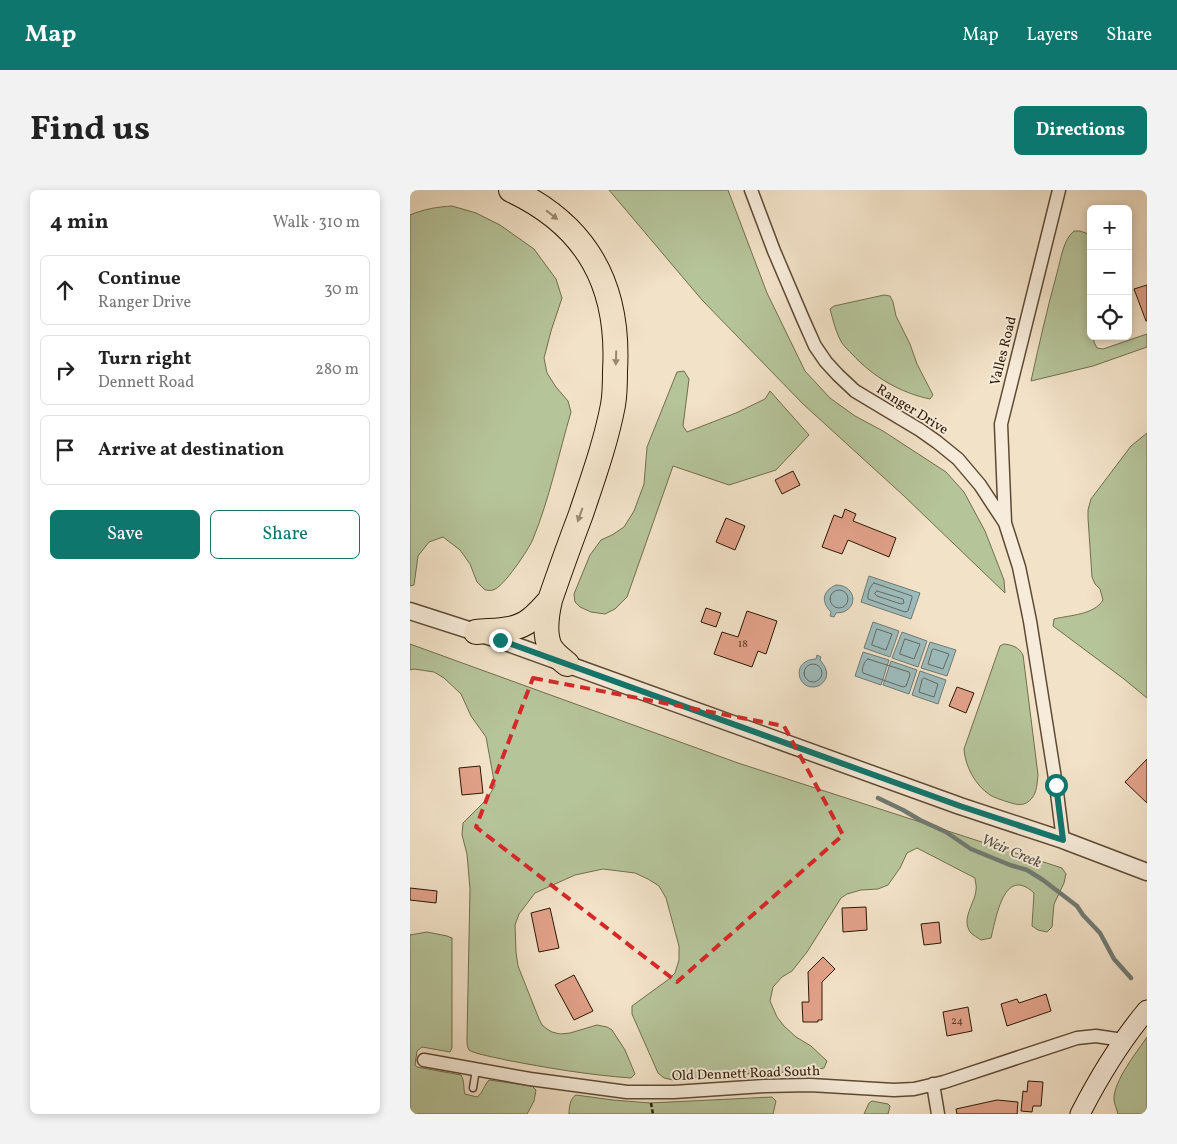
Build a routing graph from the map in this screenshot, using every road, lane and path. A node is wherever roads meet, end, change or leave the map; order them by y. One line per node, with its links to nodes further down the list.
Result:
1 (511, 190): 5 (highway, one-way to 5)
2 (751, 190): 4 (street, Ranger Drive)
3 (1059, 190): 4 (street, Valles Road)
4 (1005, 523): 9 (street, Ranger Drive)
5 (550, 600): 7 (highway); 8 (highway)
6 (410, 611): 7 (street)
7 (476, 632): 8 (street)
8 (567, 664): 9 (street)
9 (1063, 840): 10 (street)
10 (1147, 872)
11 (1147, 1010): 12 (main road)
12 (1123, 1040): 15 (street, Old Dennett Road South); 18 (main road)
13 (424, 1060): 14 (street, Old Dennett Road South)
14 (476, 1069): 15 (street, Old Dennett Road South); 16 (lane)
15 (933, 1084): 17 (street)
16 (473, 1088)
17 (938, 1114)
18 (1080, 1114)

